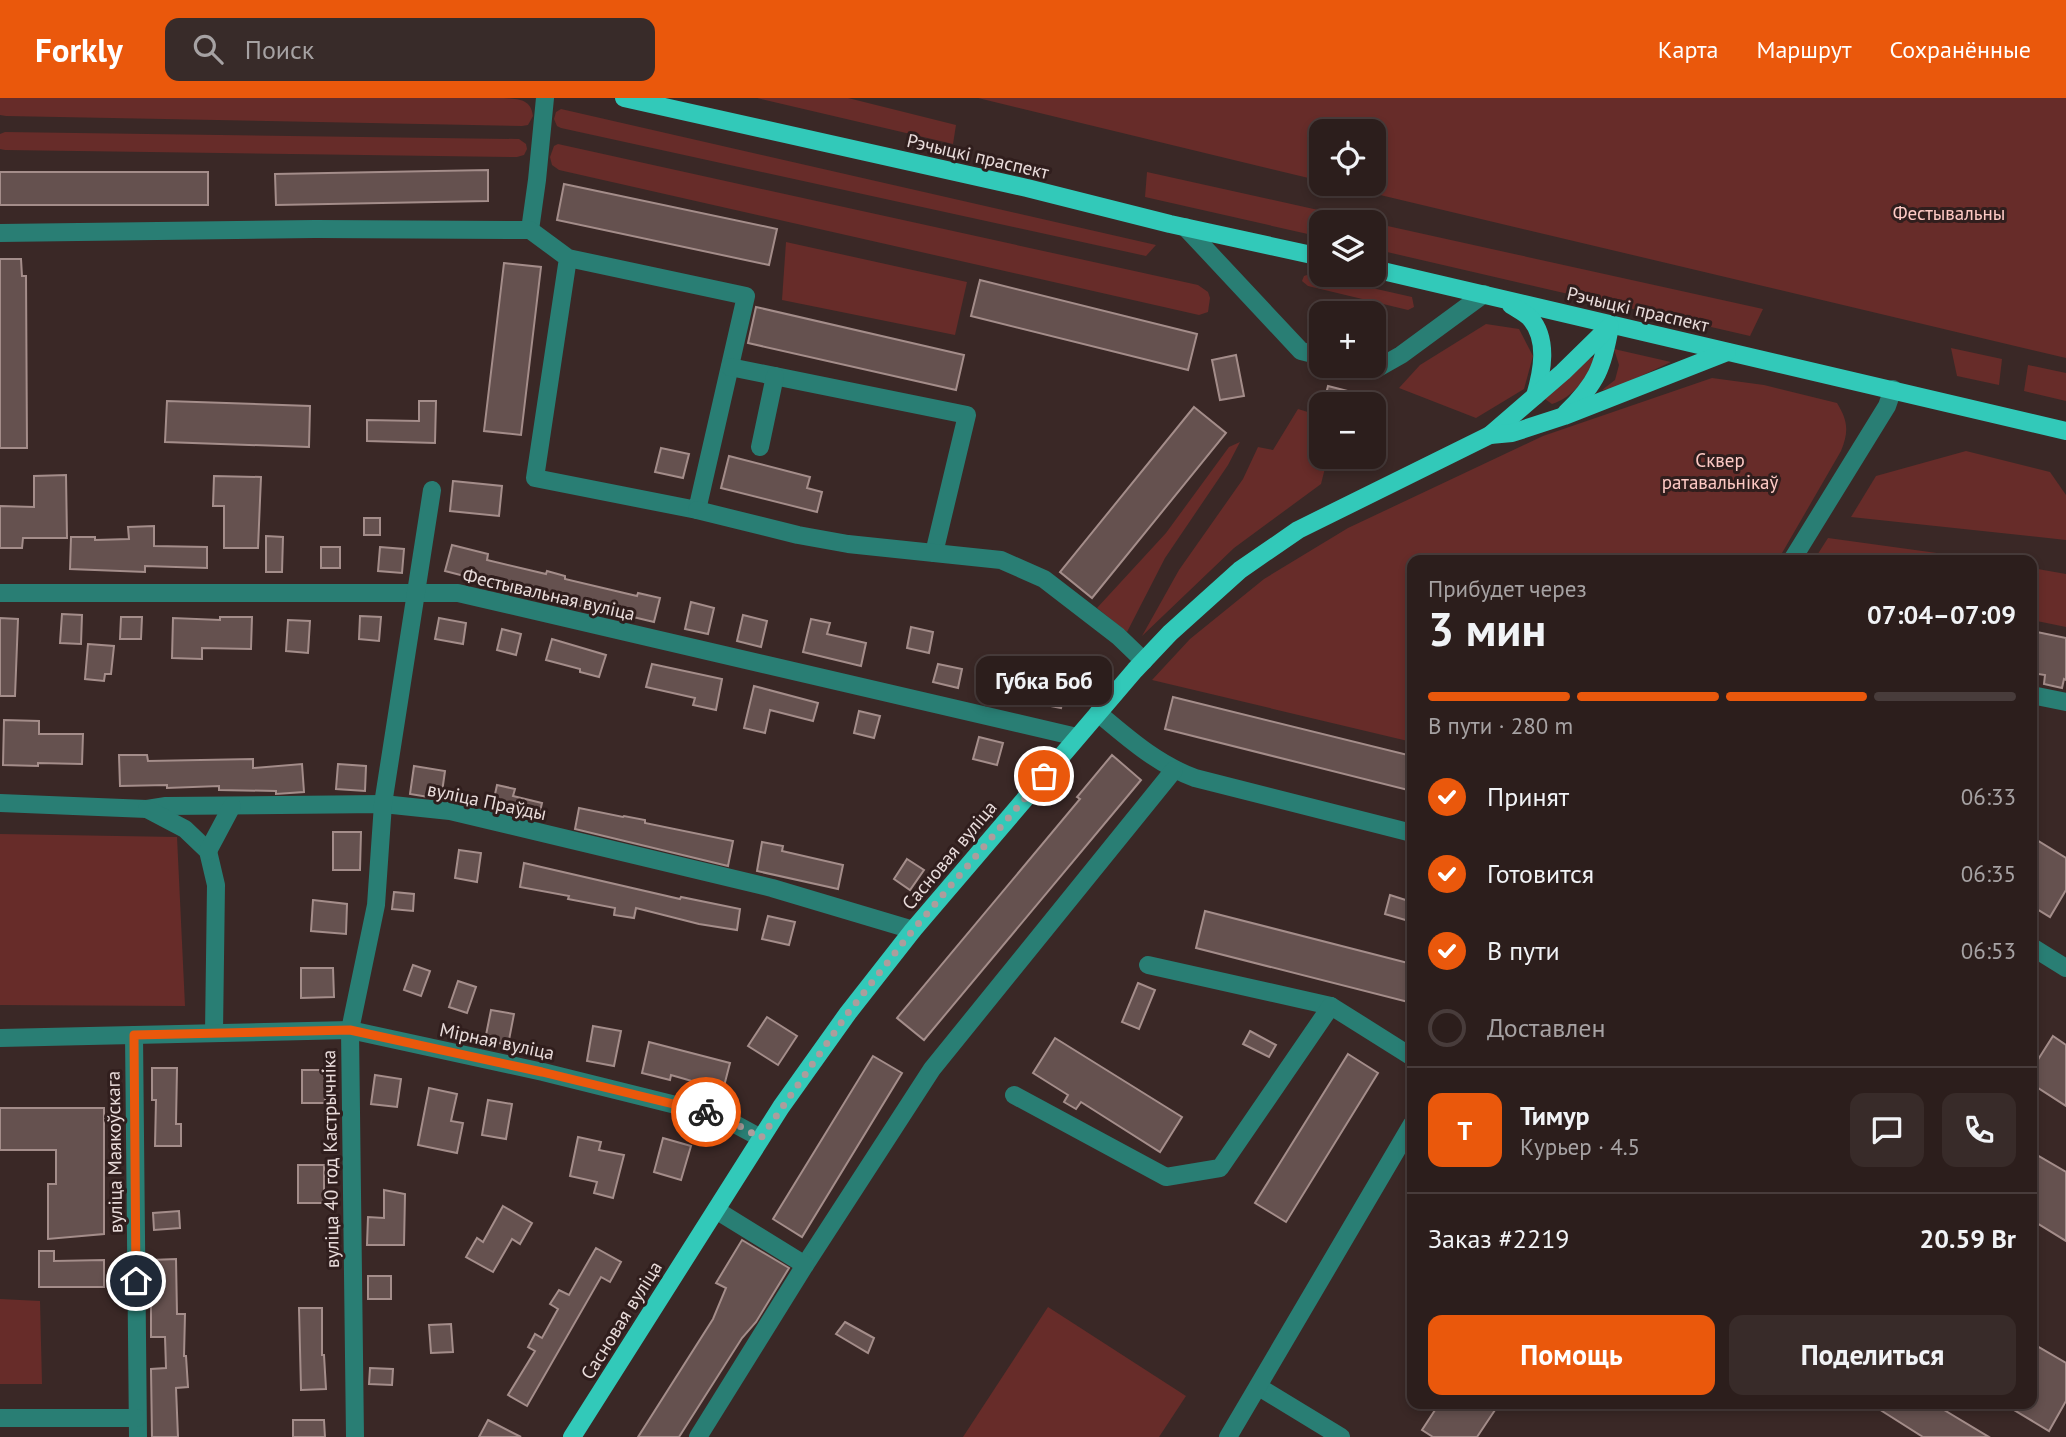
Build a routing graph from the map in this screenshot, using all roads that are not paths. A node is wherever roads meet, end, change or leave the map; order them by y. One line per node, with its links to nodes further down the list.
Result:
1 (545, 98): 4 (street)
2 (624, 98): 3 (main road, Рэчыцкі праспект)
3 (1185, 227): 6 (main road, Рэчыцкі праспект); 12 (street)
4 (530, 230): 5 (street); 7 (street)
5 (0, 233)
6 (1309, 254)
7 (568, 258): 14 (street); 23 (street)
8 (1386, 272): 9 (main road, Рэчыцкі праспект)
9 (1492, 296): 10 (main road, Рэчыцкі праспект); 13 (street); 17 (main road)
10 (1610, 326): 11 (main road, Рэчыцкі праспект); 17 (main road, Сасновая вуліца); 18 (main road)
11 (1727, 352): 16 (main road, Рэчыцкі праспект); 18 (main road, Сасновая вуліца)
12 (1309, 353)
13 (1386, 363)
14 (730, 367): 15 (street); 23 (street)
15 (775, 376): 21 (street); 24 (street)
16 (1893, 389): 19 (main road, Рэчыцкі праспект); 25 (street)
17 (1535, 396): 20 (main road, Сасновая вуліца)
18 (1564, 416): 20 (main road, Сасновая вуліца)
19 (2066, 431)
20 (1490, 435): 28 (main road, Сасновая вуліца)
21 (760, 447)
22 (432, 489): 26 (street, вуліца 40 год Кастрычніка)
23 (697, 510): 24 (street)
24 (934, 553): 28 (street)
25 (1796, 555)
26 (416, 592): 27 (street, Фестывальная вуліца); 32 (street, Фестывальная вуліца); 35 (street, вуліца 40 год Кастрычніка)
27 (0, 593)
28 (1144, 661): 31 (main road, Сасновая вуліца)
29 (2037, 696): 30 (street)
30 (2066, 702)
31 (1098, 713): 32 (main road, Сасновая вуліца); 33 (street)
32 (1077, 737): 40 (main road, Сасновая вуліца)
33 (1174, 770): 38 (street); 54 (street)
34 (0, 803): 37 (street, вуліца Праўды)
35 (383, 804): 36 (street, вуліца Праўды); 40 (street, вуліца Праўды); 45 (street, вуліца 40 год Кастрычніка)
36 (232, 806): 37 (street, вуліца Праўды); 39 (street)
37 (147, 809): 39 (street)
38 (1407, 832)
39 (208, 851): 46 (street)
40 (913, 930): 52 (main road, Сасновая вуліца)
41 (2037, 950): 43 (street)
42 (1148, 965): 44 (street)
43 (2066, 968)
44 (1331, 1006): 49 (street); 50 (street)
45 (350, 1030): 46 (street, Мірная вуліца); 52 (street, Мірная вуліца); 59 (street, вуліца 40 год Кастрычніка)
46 (214, 1032): 47 (street, Мірная вуліца)
47 (134, 1035): 48 (street, Мірная вуліца); 57 (street, вуліца Маякоўскага)
48 (0, 1038)
49 (1407, 1055)
50 (1014, 1095)
51 (1407, 1133): 55 (street)
52 (761, 1138): 53 (main road, Сасновая вуліца)
53 (716, 1210): 54 (street); 60 (main road, Сасновая вуліца)
54 (806, 1265): 61 (street)
55 (1259, 1387): 62 (street); 63 (street)
56 (0, 1418): 57 (street)
57 (138, 1418): 58 (street, вуліца Маякоўскага)
58 (138, 1437)
59 (355, 1437)
60 (572, 1437)
61 (698, 1437)
62 (1228, 1437)
63 (1341, 1437)

